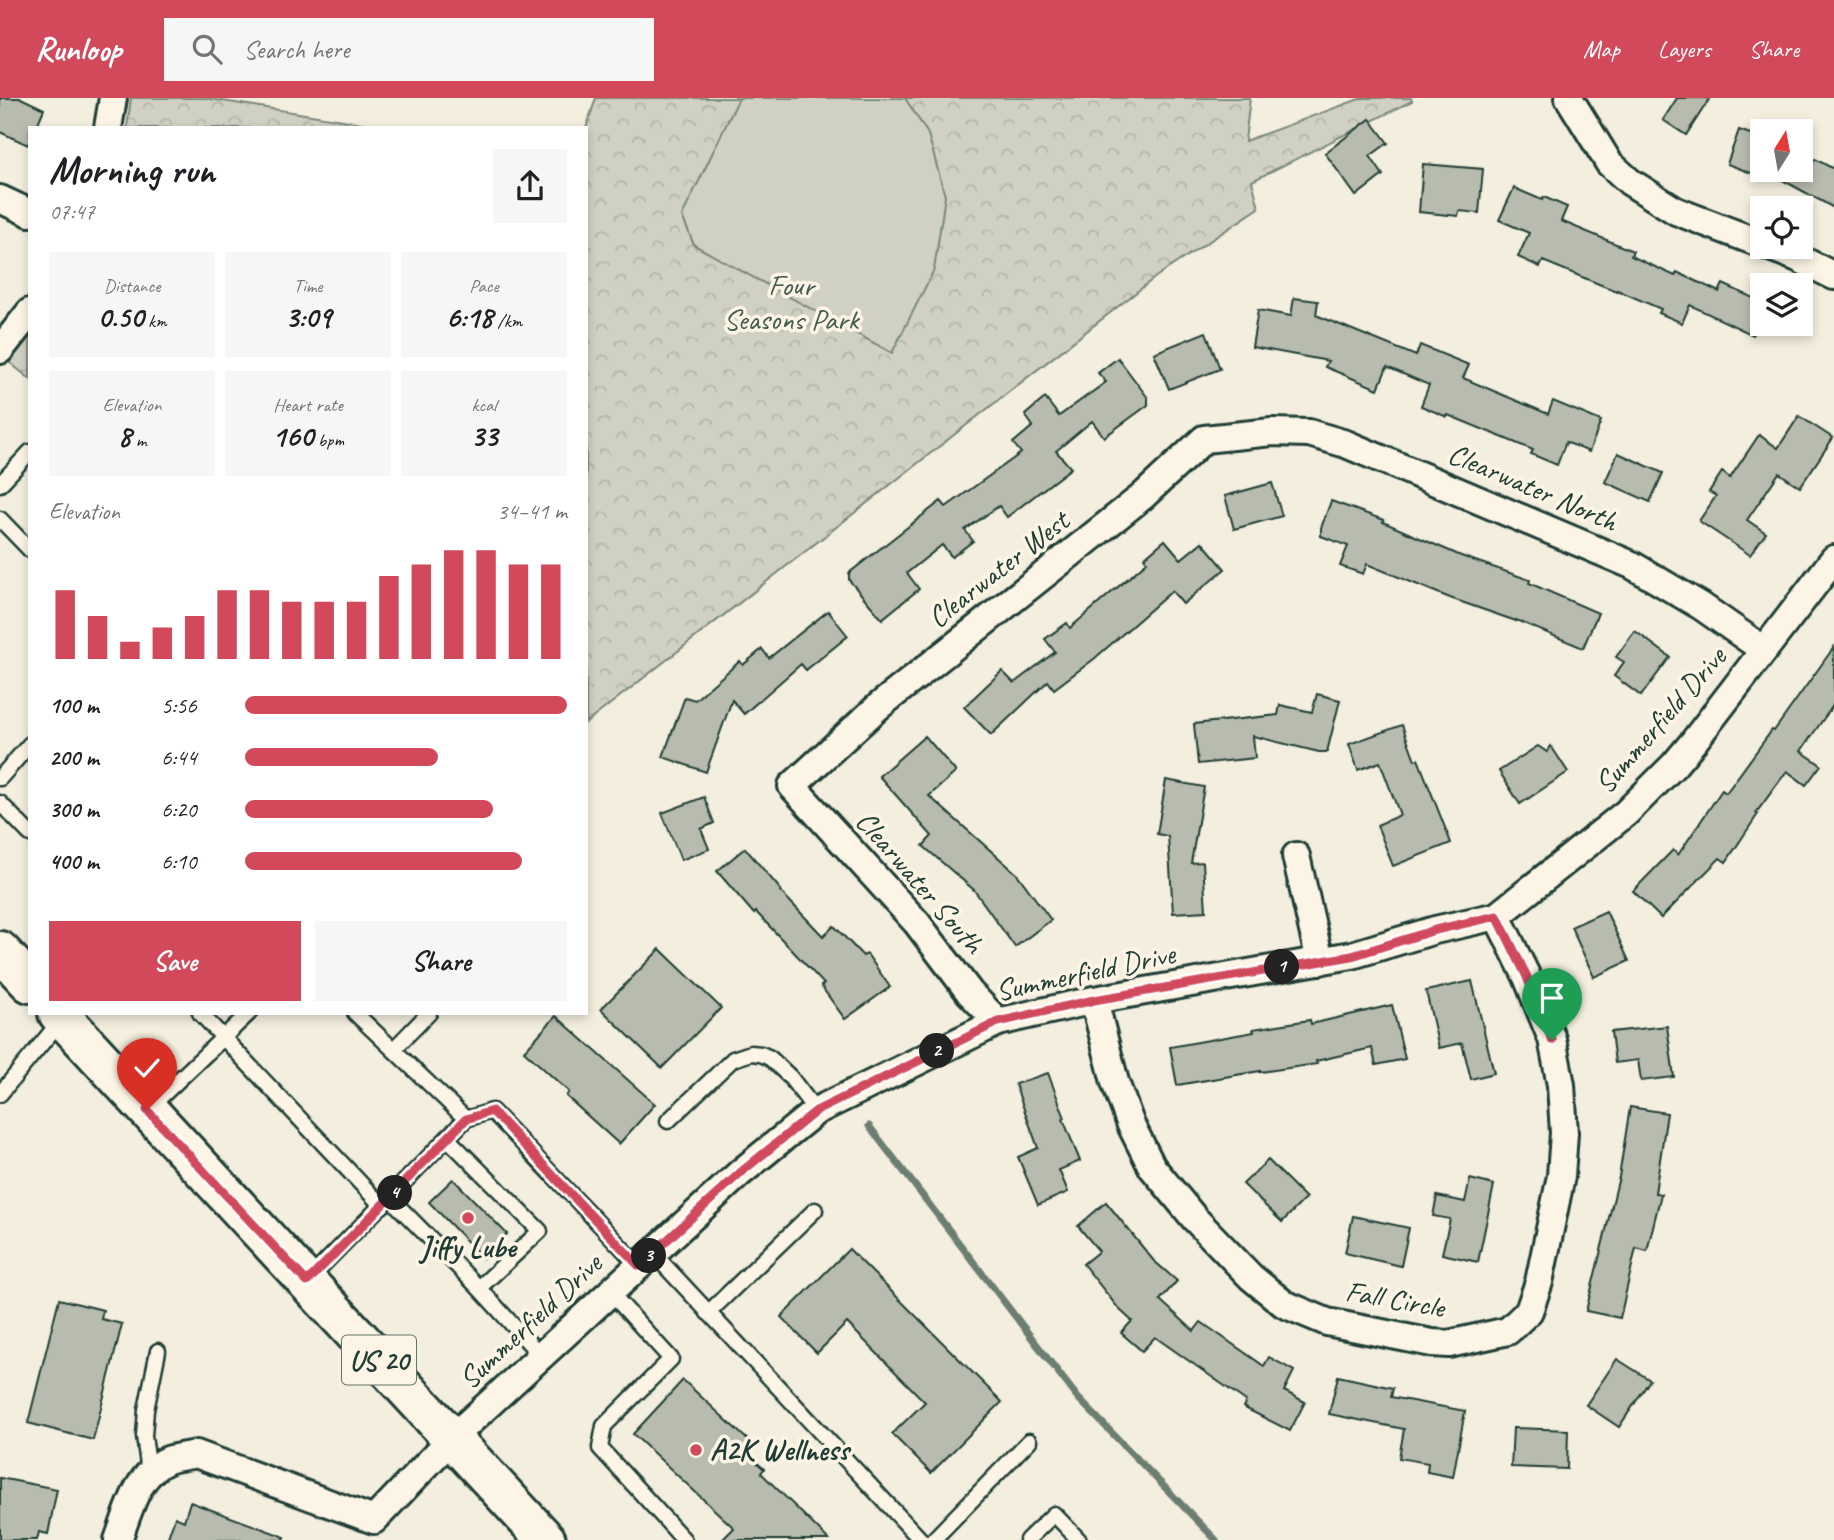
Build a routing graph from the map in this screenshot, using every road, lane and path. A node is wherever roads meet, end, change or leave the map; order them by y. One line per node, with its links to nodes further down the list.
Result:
1 (113, 98): 3 (street)
2 (1569, 98): 6 (street)
3 (108, 126)
4 (0, 199): 5 (street)
5 (28, 212)
6 (1750, 239)
7 (1800, 259): 8 (street)
8 (1834, 276)
9 (27, 319): 10 (street)
10 (0, 350)
11 (1258, 433): 17 (street, Clearwater North); 20 (street, Clearwater West)
12 (28, 454): 13 (lane)
13 (0, 484)
14 (0, 519): 15 (lane)
15 (28, 548)
16 (1834, 559): 17 (street, Summerfield Drive)
17 (1764, 650): 24 (street, Summerfield Drive)
18 (28, 746): 19 (lane)
19 (0, 778)
20 (792, 786): 34 (street, Clearwater South)
21 (0, 803): 22 (lane)
22 (28, 832)
23 (1296, 856): 26 (street)
24 (1497, 916): 26 (street, Summerfield Drive); 28 (street, Fall Circle)
25 (0, 951): 27 (main road)
26 (1320, 961): 28 (street, Summerfield Drive)
27 (28, 981)
28 (1094, 1000): 34 (street, Summerfield Drive)
29 (202, 1015): 35 (lane)
30 (247, 1015): 35 (lane)
31 (357, 1015): 36 (lane)
32 (427, 1015): 36 (lane)
33 (60, 1016): 37 (lane); 38 (main road, US 20)
34 (998, 1022): 39 (street, Summerfield Drive)
35 (223, 1038): 38 (lane); 43 (lane)
36 (394, 1049): 40 (lane)
37 (0, 1094)
38 (147, 1110): 46 (main road, US 20)
39 (816, 1111): 41 (lane); 45 (street, Summerfield Drive)
40 (466, 1119): 42 (lane); 45 (lane)
41 (668, 1121)
42 (447, 1139): 43 (lane); 47 (lane)
43 (386, 1202): 46 (lane); 47 (lane)
44 (815, 1210): 49 (lane)
45 (646, 1259): 48 (street, Summerfield Drive); 49 (lane)
46 (307, 1282): 52 (main road, US 20)
47 (479, 1288): 51 (lane)
48 (610, 1292): 51 (street, Summerfield Drive); 58 (lane)
49 (708, 1313): 59 (lane)
50 (158, 1351): 54 (lane)
51 (541, 1356): 52 (street, Summerfield Drive)
52 (452, 1438): 55 (street, Summerfield Drive); 57 (main road, US 20)
53 (1029, 1441): 60 (lane)
54 (159, 1466): 55 (street, Summerfield Drive); 56 (street)
55 (367, 1530)
56 (118, 1540)
57 (546, 1540)
58 (684, 1540)
59 (921, 1540)
60 (933, 1540)
61 (1027, 1540): 62 (lane)
62 (1079, 1540)

